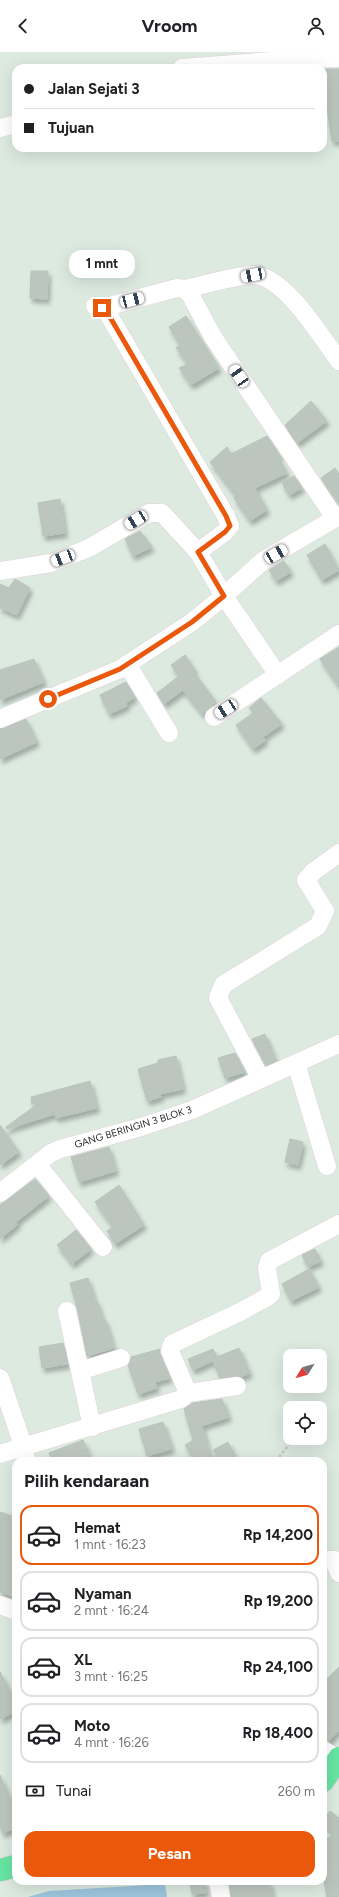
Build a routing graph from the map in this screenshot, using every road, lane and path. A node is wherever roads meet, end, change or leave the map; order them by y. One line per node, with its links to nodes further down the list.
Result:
1 (339, 58): 4 (street)
2 (187, 62): 3 (street)
3 (222, 64)
4 (254, 64)
5 (12, 125): 6 (street)
6 (0, 128)
7 (185, 289): 8 (street); 9 (street); 10 (street)
8 (339, 361)
9 (337, 517): 12 (street)
10 (198, 552): 11 (street); 12 (street)
11 (0, 572)
12 (224, 596): 14 (street); 15 (street)
13 (339, 634): 15 (street)
14 (127, 664): 17 (street); 18 (street)
15 (278, 675): 16 (street)
16 (214, 717)
17 (0, 719)
18 (169, 733)
19 (339, 853): 22 (street)
20 (339, 1044): 21 (street, GANG BERINGIN 3 BLOK 3)
21 (296, 1063): 22 (street, GANG BERINGIN 3 BLOK 3); 24 (street)
22 (261, 1079): 23 (street, GANG BERINGIN 3 BLOK 3)
23 (37, 1164): 25 (street, GANG BERINGIN 3 BLOK 3); 27 (street)
24 (327, 1166)
25 (0, 1193)
26 (339, 1224): 33 (street)
27 (103, 1247)
28 (67, 1310): 30 (street)
29 (121, 1358): 30 (street)
30 (80, 1371): 34 (street)
31 (0, 1378): 37 (street)
32 (237, 1386): 33 (street)
33 (188, 1393): 34 (street)
34 (92, 1427): 37 (street)
35 (289, 1445): 38 (path)
36 (0, 1454): 37 (street)
37 (25, 1454)
38 (279, 1457)
39 (327, 1560): 40 (street)
40 (339, 1573)
41 (333, 1756): 42 (main road)
42 (327, 1770)
43 (12, 1867): 44 (main road)
44 (0, 1870)
45 (219, 1885): 46 (street)
46 (221, 1897)

